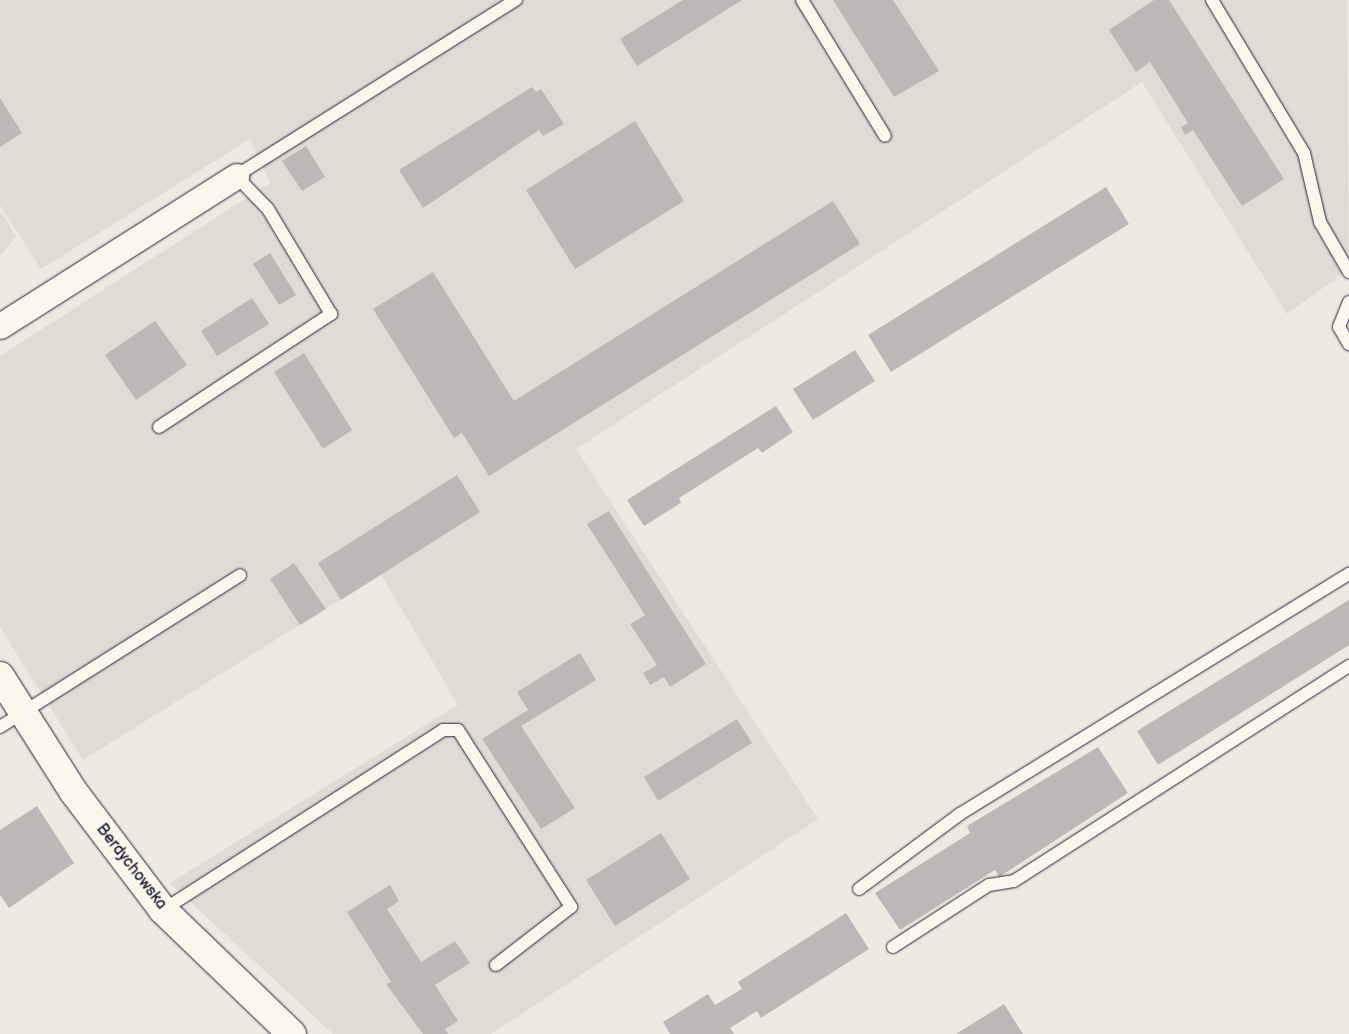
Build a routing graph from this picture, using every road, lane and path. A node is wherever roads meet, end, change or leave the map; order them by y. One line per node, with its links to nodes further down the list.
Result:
1 (516, 0): 5 (lane)
2 (802, 0): 4 (lane)
3 (1212, 0): 6 (lane)
4 (886, 136)
5 (236, 176): 8 (street); 10 (lane)
6 (1349, 272)
7 (1349, 302): 9 (lane)
8 (0, 326)
9 (1349, 344)
10 (159, 427)
11 (1349, 574): 17 (lane)
12 (240, 575): 15 (lane)
13 (1349, 666): 19 (lane)
14 (0, 676): 15 (street, Berdychowska)
15 (23, 712): 16 (lane); 18 (street, Berdychowska)
16 (0, 727)
17 (859, 889)
18 (164, 910): 20 (lane); 21 (street, Berdychowska)
19 (892, 947)
20 (496, 965)
21 (292, 1034)

